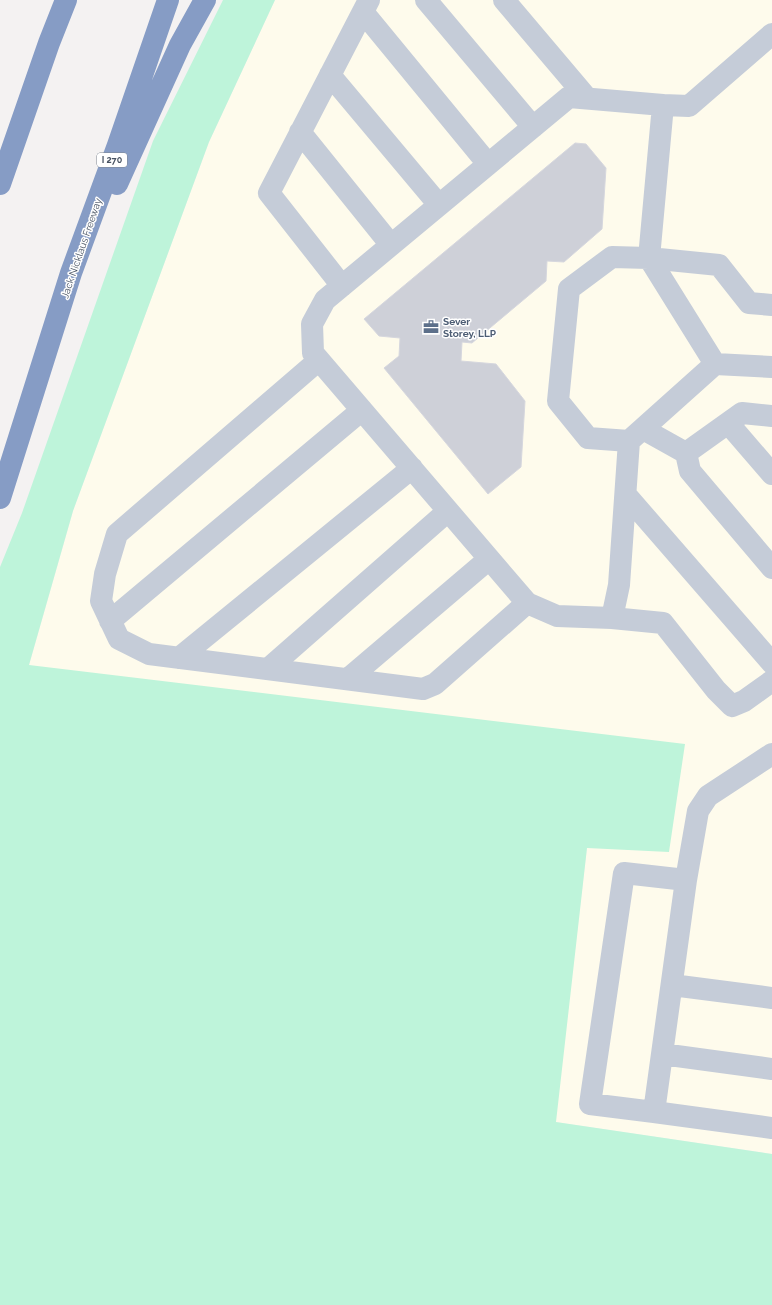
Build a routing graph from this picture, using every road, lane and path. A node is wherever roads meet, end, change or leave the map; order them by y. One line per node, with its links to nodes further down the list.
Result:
1 (66, 0): 14 (highway)
2 (168, 0): 20 (highway, Jack Nicklaus Freeway / I 270)
3 (205, 0): 20 (highway)
4 (426, 0): 11 (lane)
5 (504, 0): 9 (lane)
6 (366, 6): 8 (lane); 13 (lane)
7 (772, 34): 10 (lane)
8 (330, 75): 12 (lane); 15 (lane)
9 (587, 98): 10 (lane); 11 (lane)
10 (663, 105): 17 (lane)
11 (533, 127): 13 (lane)
12 (300, 132): 16 (lane); 18 (lane)
13 (488, 164): 15 (lane)
14 (0, 184)
15 (439, 205): 16 (lane)
16 (391, 245): 18 (lane)
17 (649, 258): 19 (lane); 22 (lane); 27 (lane)
18 (342, 286): 21 (lane)
19 (772, 305)
20 (56, 320): 32 (highway, Jack Nicklaus Freeway / I 270)
21 (319, 360): 24 (lane); 38 (lane)
22 (715, 364): 23 (lane); 27 (lane)
23 (772, 367)
24 (362, 410): 29 (lane); 38 (lane)
25 (772, 416): 26 (lane)
26 (728, 423): 28 (lane); 30 (lane)
27 (636, 435): 28 (lane); 31 (lane)
28 (686, 453): 35 (lane)
29 (412, 468): 33 (lane); 39 (lane)
30 (772, 474)
31 (626, 495): 37 (lane); 40 (lane)
32 (0, 498)
33 (448, 511): 34 (lane); 41 (lane)
34 (489, 559): 36 (lane); 42 (lane)
35 (772, 568)
36 (527, 603): 37 (lane); 42 (lane)
37 (612, 618): 43 (lane)
38 (110, 621): 39 (lane)
39 (179, 658): 41 (lane)
40 (772, 663)
41 (268, 669): 42 (lane)
42 (348, 679)
43 (772, 681)
44 (771, 758): 45 (lane)
45 (686, 880): 46 (lane); 50 (lane)
46 (672, 985): 47 (lane); 48 (lane)
47 (772, 998)
48 (662, 1054): 49 (lane); 50 (lane)
49 (772, 1069)
50 (654, 1112): 51 (lane)
51 (772, 1128)

